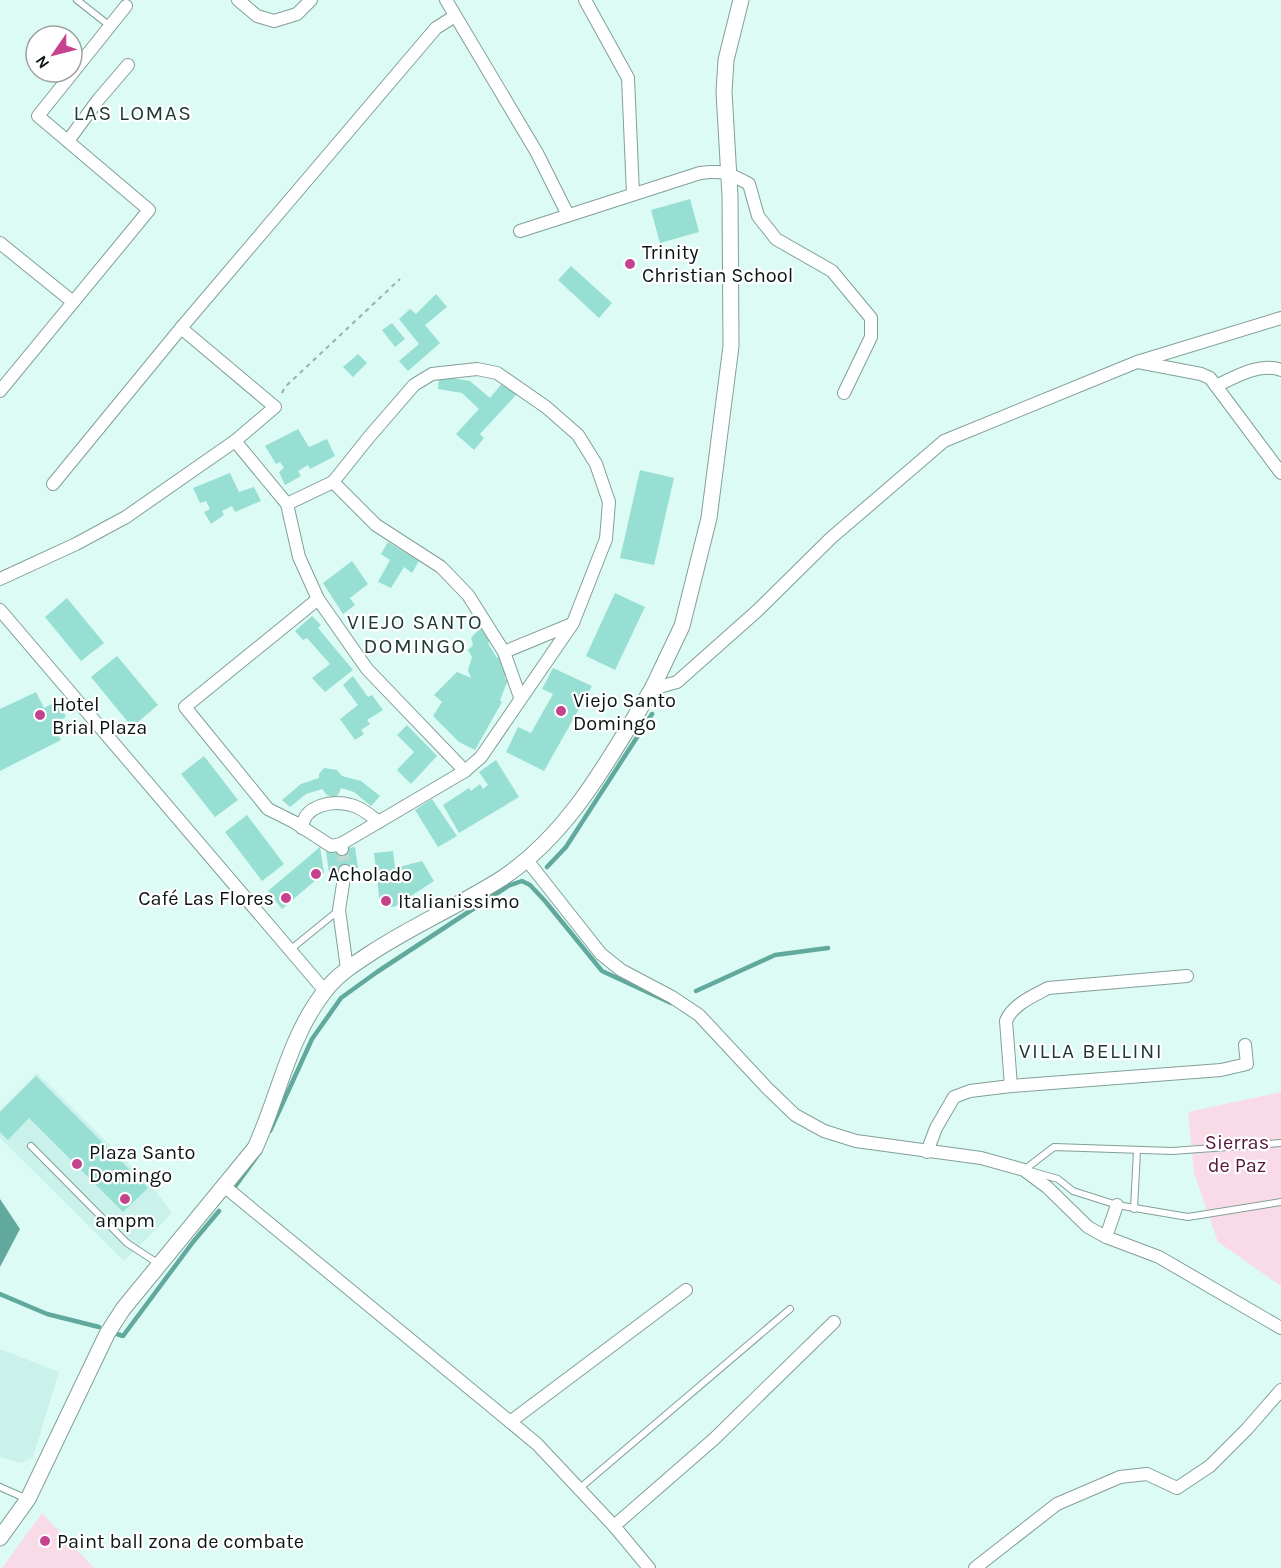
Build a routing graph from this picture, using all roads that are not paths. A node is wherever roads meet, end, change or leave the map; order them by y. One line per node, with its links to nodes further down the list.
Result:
1 (77, 0): 9 (lane)
2 (238, 0): 3 (street)
3 (311, 0)
4 (446, 0): 8 (street)
5 (585, 0): 13 (street)
6 (741, 0): 12 (street)
7 (126, 6): 9 (street)
8 (455, 16): 14 (street); 19 (street)
9 (110, 26): 11 (street)
10 (128, 65): 11 (street)
11 (68, 141): 17 (street)
12 (728, 172): 13 (street); 24 (street); 35 (street)
13 (633, 194): 14 (street)
14 (568, 215): 15 (street)
15 (520, 231)
16 (0, 243): 17 (street)
17 (73, 302): 23 (street)
18 (1281, 318): 20 (street)
19 (181, 328): 25 (street); 28 (street)
20 (1137, 362): 22 (street); 35 (street)
21 (1281, 370): 22 (street)
22 (1216, 386): 26 (street)
23 (0, 391)
24 (844, 393)
25 (235, 441): 29 (street); 30 (street)
26 (1281, 473)
27 (333, 482): 29 (street); 33 (street); 34 (street)
28 (53, 484)
29 (287, 504): 31 (street)
30 (0, 579)
31 (318, 599): 37 (street); 39 (street)
32 (0, 610): 43 (street)
33 (573, 623): 34 (street); 36 (street)
34 (504, 652): 36 (street)
35 (652, 689): 40 (street)
36 (520, 697): 37 (street)
37 (465, 771): 38 (street)
38 (379, 822): 39 (street); 39 (street)
39 (302, 828)
40 (526, 859): 44 (street); 52 (street)
41 (345, 871): 42 (street)
42 (339, 910): 43 (lane); 44 (street)
43 (291, 949): 46 (street)
44 (347, 969): 46 (street)
45 (1187, 976): 48 (street)
46 (325, 991): 54 (street)
47 (1245, 1045): 48 (street)
48 (1011, 1086): 52 (street)
49 (1281, 1143): 51 (lane)
50 (31, 1146): 59 (lane)
51 (1137, 1150): 53 (lane); 57 (lane)
52 (927, 1152): 53 (street)
53 (1024, 1170): 56 (lane); 58 (street)
54 (224, 1185): 59 (street); 65 (street)
55 (1281, 1202): 57 (lane)
56 (1117, 1205): 57 (lane); 58 (street)
57 (1134, 1209)
58 (1106, 1237): 63 (street)
59 (159, 1264): 68 (street)
60 (686, 1290): 65 (street)
61 (790, 1309): 67 (lane)
62 (834, 1322): 69 (street)
63 (1281, 1328)
64 (1281, 1390): 72 (street)
65 (510, 1422): 67 (street)
66 (0, 1487): 68 (lane)
67 (580, 1488): 69 (street)
68 (28, 1499): 70 (street)
69 (614, 1526): 71 (street)
70 (0, 1538)
71 (649, 1568)
72 (975, 1568)

